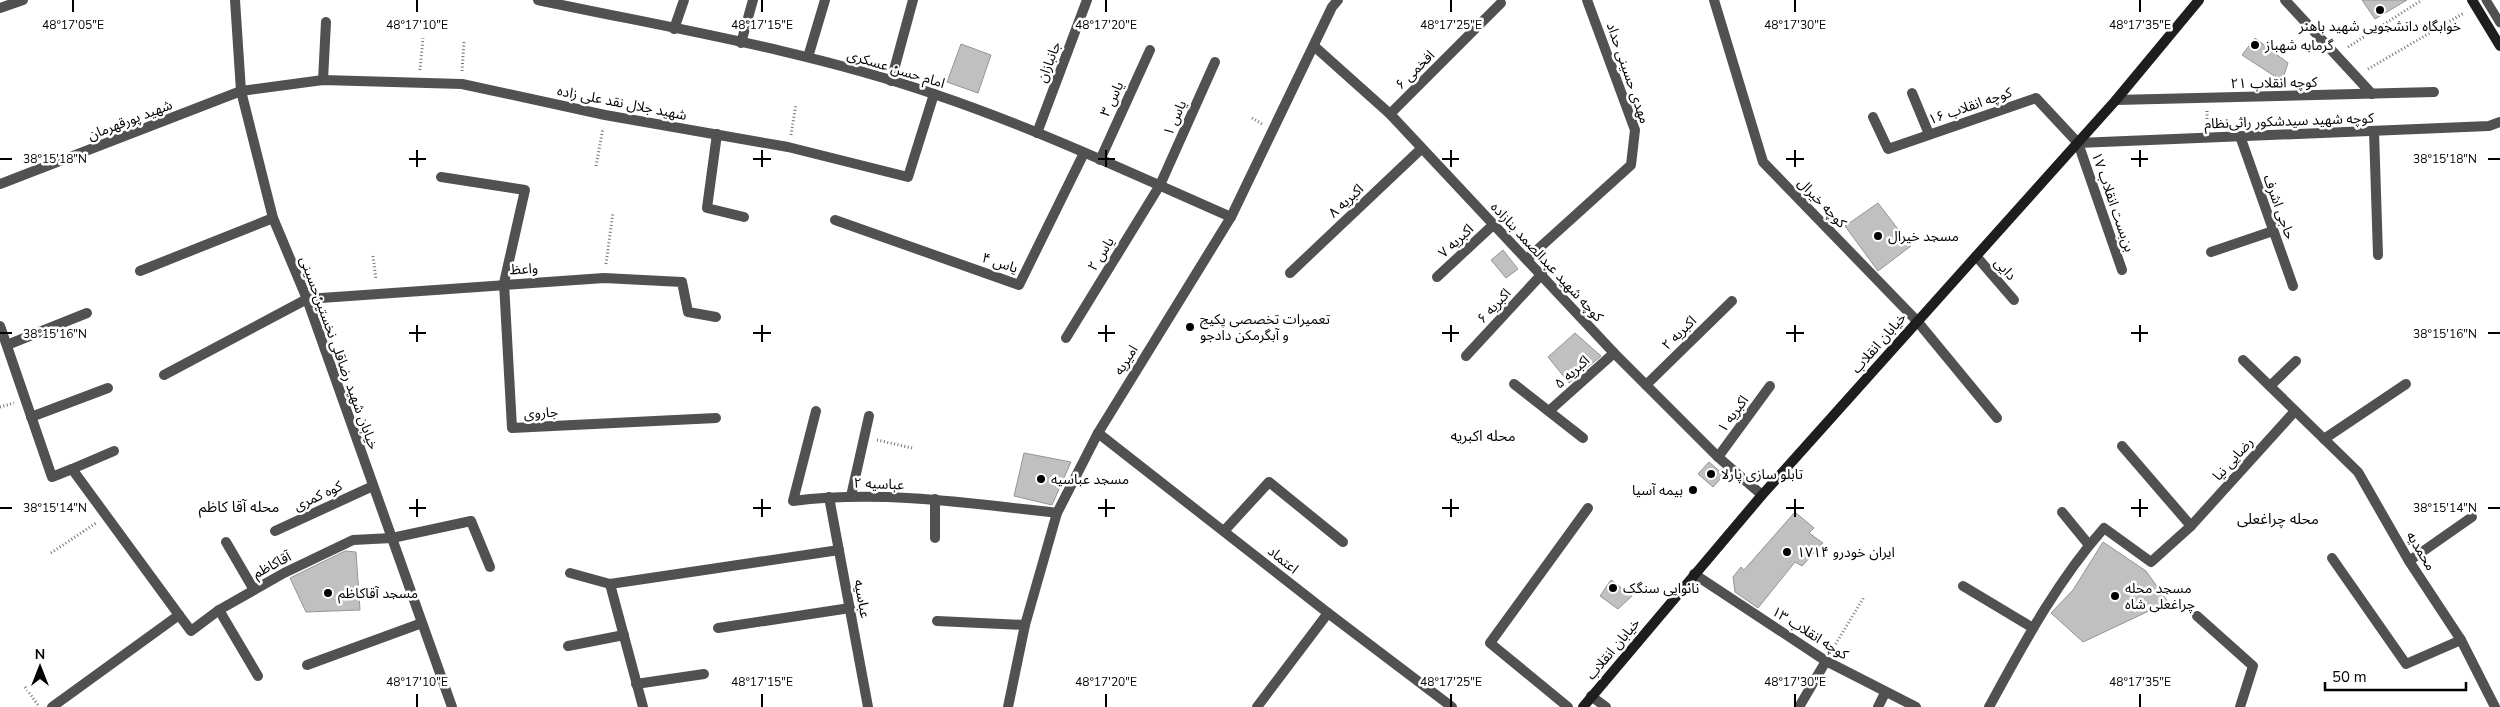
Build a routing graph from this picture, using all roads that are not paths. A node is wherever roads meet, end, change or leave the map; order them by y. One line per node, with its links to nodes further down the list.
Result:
1 (23, 0): 17 (street)
2 (235, 0): 29 (street, خیابان شهید رضاقلی نخستین‌حسینی)
3 (538, 0): 20 (street, امام حسن عسکری)
4 (684, 0): 20 (street)
5 (753, 0): 21 (street)
6 (826, 0): 25 (street)
7 (914, 0): 28 (street)
8 (1087, 0): 39 (street, جانبازان)
9 (1587, 0): 59 (street, مهدی حسینی حداد)
10 (1714, 0): 72 (street, کوچه خیرال)
11 (2199, 0): 34 (main road, خیابان انقلاب)
12 (2286, 0): 33 (street)
13 (2486, 0): 19 (lane)
14 (1334, 2): 22 (street, امیریه)
15 (1501, 3): 35 (street, افخمی ۶)
16 (2473, 3): 23 (main road)
17 (0, 8)
18 (326, 22): 27 (street)
19 (2500, 23)
20 (674, 29): 21 (street, امام حسن عسکری)
21 (741, 43): 25 (street, امام حسن عسکری)
22 (1314, 46): 35 (street, کوچه شهید عبدالصمد بنازاده); 51 (street, امیریه)
23 (2500, 46)
24 (1150, 50): 46 (street, یاس ۳)
25 (808, 57): 28 (street, امام حسن عسکری)
26 (1215, 62): 49 (street, یاس ۱)
27 (323, 80): 29 (street, شهید جلال نقد علی زاده); 40 (street, شهید جلال نقد علی زاده)
28 (891, 81): 32 (street, امام حسن عسکری)
29 (241, 91): 48 (street, شهید پورقهرمان); 52 (street, خیابان شهید رضاقلی نخستین‌حسینی)
30 (2434, 92): 33 (street, کوچه انقلاب ۲۱)
31 (1912, 93): 41 (street)
32 (934, 94): 39 (street, امام حسن عسکری); 40 (street, شهید جلال نقد علی زاده)
33 (2372, 94): 34 (street, کوچه انقلاب ۲۱)
34 (2116, 100): 43 (main road, خیابان انقلاب)
35 (1390, 114): 44 (street, کوچه شهید عبدالصمد بنازاده)
36 (1873, 117): 41 (street, کوچه انقلاب ۱۶)
37 (2500, 122): 38 (street, کوچه شهید سیدشکور راثی‌نظام)
38 (2374, 131): 42 (street, کوچه شهید سیدشکور راثی‌نظام); 57 (street)
39 (1037, 133): 45 (street, امام حسن عسکری)
40 (717, 134): 50 (street)
41 (1929, 134): 43 (street, کوچه انقلاب ۱۶)
42 (2240, 136): 43 (street, کوچه شهید سیدشکور راثی‌نظام); 55 (street, حاجی اشرف)
43 (2078, 143): 58 (main road, خیابان انقلاب); 60 (street, بن‌بست انقلاب ۱۷)
44 (1421, 149): 54 (street, کوچه شهید عبدالصمد بنازاده); 62 (street, اکبریه ۸)
45 (1084, 153): 46 (street, امام حسن عسکری); 53 (street, یاس ۴)
46 (1100, 160): 49 (street, امام حسن عسکری)
47 (441, 177): 65 (street)
48 (0, 184)
49 (1160, 185): 51 (street, امام حسن عسکری); 74 (street, یاس ۲)
50 (744, 216)
51 (1231, 216): 94 (street, امیریه)
52 (273, 218): 61 (street); 67 (street, خیابان شهید رضاقلی نخستین‌حسینی)
53 (835, 220)
54 (1494, 225): 59 (street, کوچه شهید عبدالصمد بنازاده); 64 (street, اکبریه ۷)
55 (2273, 231): 56 (street); 66 (street, حاجی اشرف)
56 (2211, 252)
57 (2378, 255)
58 (1976, 256): 68 (street, دایی); 72 (main road, خیابان انقلاب)
59 (1527, 259): 63 (street, کوچه شهید عبدالصمد بنازاده)
60 (2122, 270)
61 (140, 271)
62 (1290, 273)
63 (1542, 274): 76 (street, کوچه شهید عبدالصمد بنازاده); 77 (street, اکبریه ۶)
64 (1437, 277)
65 (504, 284): 67 (street, واعظ); 71 (street, واعظ); 92 (street, جاروی)
66 (2293, 286)
67 (307, 299): 80 (street); 101 (street, خیابان شهید رضاقلی نخستین‌حسینی)
68 (2014, 300)
69 (1732, 301): 83 (street, اکبریه ۲)
70 (87, 313): 75 (street)
71 (716, 317)
72 (1918, 321): 93 (street, کوچه خیرال); 103 (main road, خیابان انقلاب)
73 (0, 326): 75 (street)
74 (1066, 338)
75 (6, 346): 91 (street)
76 (1614, 353): 83 (street, کوچه شهید عبدالصمد بنازاده); 89 (street, اکبریه ۵)
77 (1466, 356)
78 (2243, 360): 85 (street, محمدیه)
79 (2296, 362): 85 (street)
80 (164, 375)
81 (1514, 384): 89 (street)
82 (2406, 384): 96 (street)
83 (1646, 385): 99 (street, کوچه شهید عبدالصمد بنازاده)
84 (1770, 386): 99 (street, اکبریه ۱)
85 (2270, 386): 87 (street, محمدیه)
86 (108, 388): 91 (street)
87 (2295, 410): 96 (street, محمدیه); 110 (street, رضایی نیا)
88 (816, 412): 104 (street, عباسیه ۲)
89 (1549, 412): 95 (street)
90 (869, 416): 102 (street)
91 (31, 417): 100 (street)
92 (716, 418)
93 (1997, 418)
94 (1098, 433): 108 (street, امیریه); 112 (street, اعتماد)
95 (1583, 438)
96 (2324, 438): 120 (street, محمدیه)
97 (2122, 446): 110 (street)
98 (114, 451): 100 (street)
99 (1718, 457): 103 (street, کوچه شهید عبدالصمد بنازاده)
100 (72, 469): 130 (street)
101 (373, 486): 111 (street, کوه کمری); 113 (street, خیابان شهید رضاقلی نخستین‌حسینی)
102 (851, 496): 104 (street, عباسیه ۲); 105 (street, عباسیه ۲)
103 (1762, 496): 123 (main road, خیابان انقلاب)
104 (829, 497): 118 (street, عباسیه)
105 (936, 499): 108 (street, عباسیه ۲); 114 (street)
106 (1588, 508): 154 (street)
107 (2062, 512): 117 (street)
108 (1058, 513): 134 (street, امیریه)
109 (2472, 517): 120 (street)
110 (2191, 526): 117 (street, رضایی نیا)
111 (275, 531)
112 (1224, 531): 116 (street); 129 (street, اعتماد)
113 (392, 538): 121 (street, آقاکاظم); 126 (street, آقاکاظم); 133 (street, خیابان شهید رضاقلی نخستین‌حسینی)
114 (935, 538)
115 (226, 542): 126 (street)
116 (1343, 542)
117 (2089, 545): 136 (street, رضایی نیا)
118 (839, 550): 124 (street); 127 (street, عباسیه)
119 (2332, 558): 138 (street)
120 (2410, 561): 138 (street, محمدیه)
121 (490, 567)
122 (570, 573): 124 (street)
123 (1694, 574): 140 (street, کوچه انقلاب ۱۳); 146 (main road, خیابان انقلاب)
124 (610, 584): 137 (street)
125 (1963, 586): 136 (street)
126 (254, 590): 128 (street, آقاکاظم)
127 (850, 608): 135 (street); 150 (street, عباسیه)
128 (219, 610): 130 (street, آقاکاظم); 143 (street)
129 (1328, 613): 152 (street); 153 (street, اعتماد)
130 (179, 615): 147 (street)
131 (2197, 616): 161 (street)
132 (937, 621): 134 (street)
133 (422, 622): 141 (street); 148 (street, خیابان شهید رضاقلی نخستین‌حسینی)
134 (1025, 625): 151 (street, امیریه)
135 (718, 628)
136 (2033, 628): 160 (street, رضایی نیا)
137 (624, 635): 139 (street); 144 (street)
138 (2461, 640): 162 (street, محمدیه)
139 (568, 646)
140 (1826, 661): 145 (street, کوچه انقلاب ۱۳); 157 (street)
141 (307, 665)
142 (704, 674): 144 (street)
143 (258, 676)
144 (636, 684): 149 (street)
145 (1885, 693): 158 (street); 159 (street, کوچه انقلاب ۱۳)
146 (1591, 696): 155 (main road, خیابان انقلاب); 156 (street)
147 (52, 707)
148 (452, 707)
149 (643, 707)
150 (868, 707)
151 (1008, 707)
152 (1257, 707)
153 (1452, 707)
154 (1568, 707)
155 (1582, 707)
156 (1606, 707)
157 (1799, 707)
158 (1878, 707)
159 (1916, 707)
160 (1989, 707)
161 (2240, 707)
162 (2495, 707)

